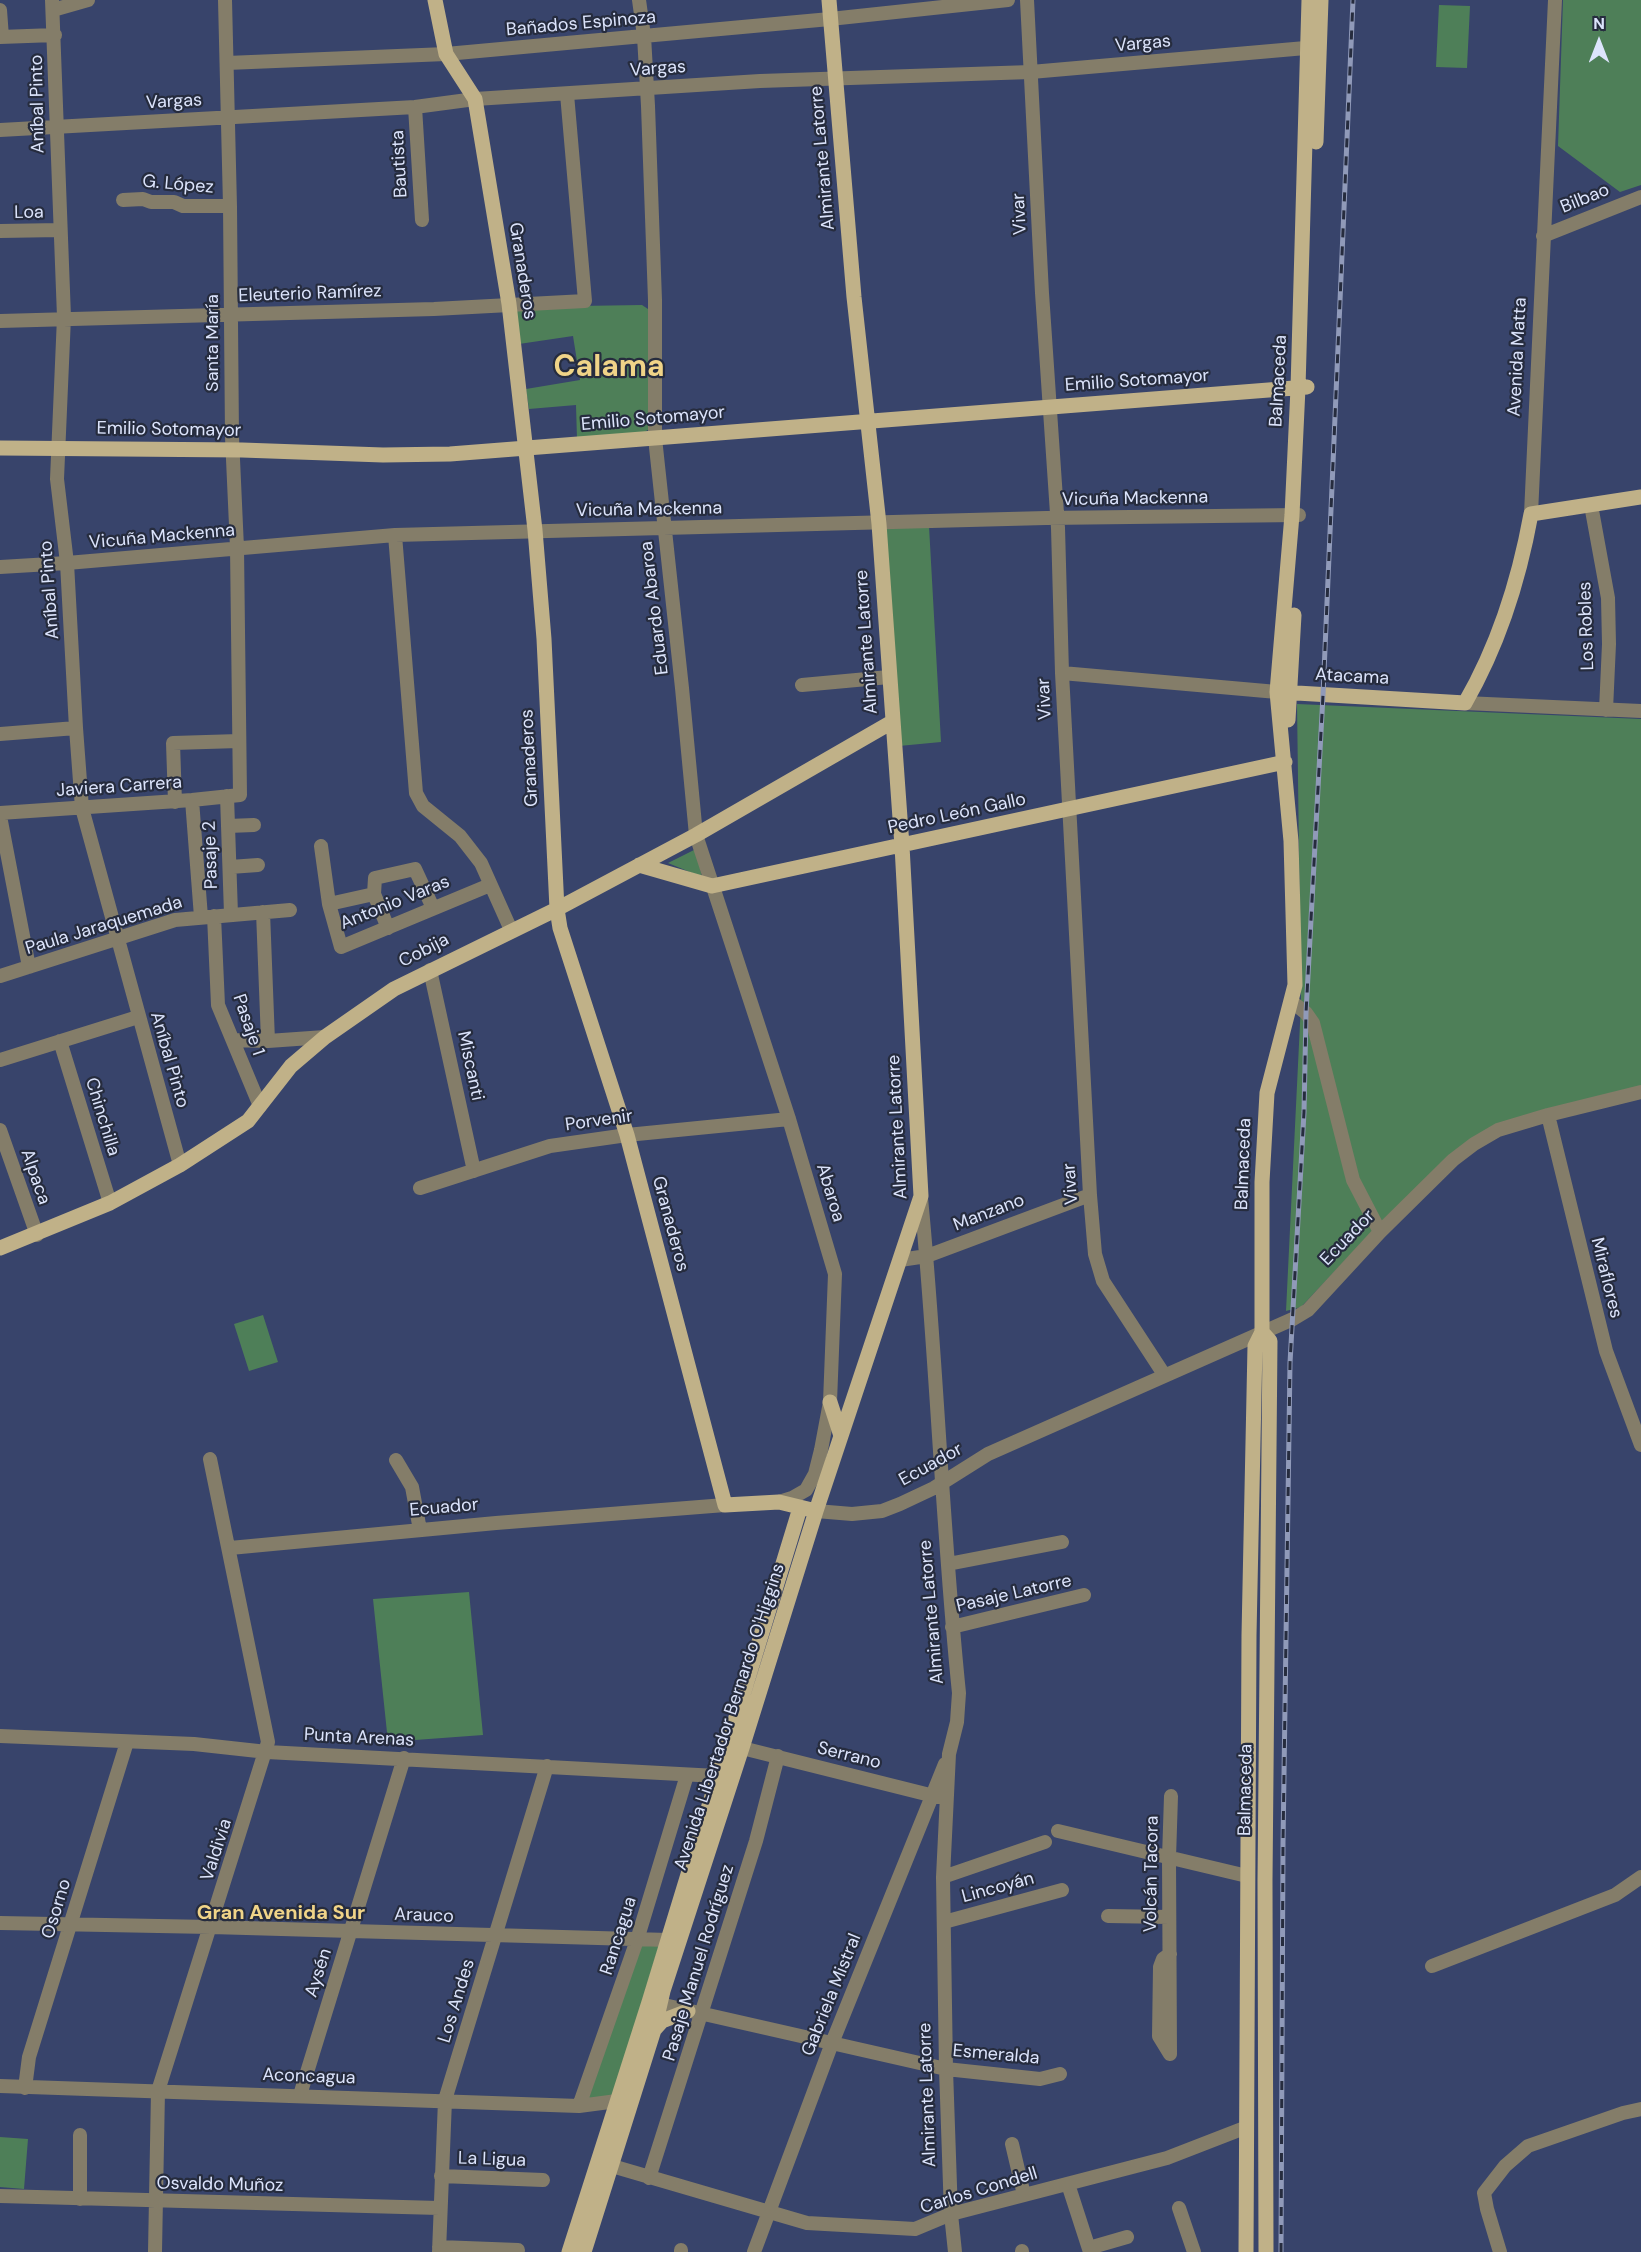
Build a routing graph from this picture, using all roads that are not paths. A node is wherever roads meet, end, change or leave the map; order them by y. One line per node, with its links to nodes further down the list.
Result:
1 (88, 0): 11 (street)
2 (225, 0): 19 (street, Santa María)
3 (435, 0): 18 (main road, Granaderos)
4 (639, 0): 15 (street, Eduardo Abaroa)
5 (829, 0): 13 (main road, Almirante Latorre)
6 (1008, 0): 13 (street, Bañados Espinoza)
7 (1027, 0): 20 (street, Vivar)
8 (1310, 0): 17 (main road, Balmaceda)
9 (1321, 0): 17 (main road, Balmaceda)
10 (1555, 0): 35 (street, Avenida Matta)
11 (52, 5): 14 (street, Aníbal Pinto)
12 (0, 10): 16 (street)
13 (830, 19): 15 (street, Bañados Espinoza); 21 (main road, Almirante Latorre)
14 (55, 35): 16 (street); 27 (street, Aníbal Pinto)
15 (644, 36): 18 (street, Bañados Espinoza); 22 (street, Eduardo Abaroa)
16 (1, 37)
17 (1313, 47): 20 (street, Vargas); 40 (main road, Balmaceda)
18 (446, 54): 19 (street, Bañados Espinoza); 24 (main road, Granaderos)
19 (227, 63): 26 (street, Santa María)
20 (1031, 72): 21 (street, Vargas); 41 (street, Vivar)
21 (836, 77): 22 (street, Vargas); 42 (main road, Almirante Latorre)
22 (648, 88): 23 (street, Vargas); 43 (street, Eduardo Abaroa)
23 (567, 94): 24 (street, Vargas); 36 (street, Eleuterio Ramírez)
24 (476, 99): 25 (street, Vargas); 36 (main road, Granaderos)
25 (415, 107): 26 (street, Vargas); 32 (street, Bautista)
26 (229, 117): 27 (street, Vargas); 31 (street, Santa María)
27 (56, 127): 28 (street, Vargas); 33 (street, Aníbal Pinto)
28 (0, 130)
29 (1641, 197): 35 (street, Bilbao)
30 (123, 200): 31 (street, G. López)
31 (230, 206): 37 (street, Santa María)
32 (422, 220)
33 (60, 230): 34 (street, Loa); 38 (street, Aníbal Pinto)
34 (0, 231)
35 (1543, 236): 50 (street, Avenida Matta)
36 (509, 304): 37 (street, Eleuterio Ramírez); 46 (main road, Granaderos)
37 (231, 315): 38 (street, Eleuterio Ramírez); 47 (street, Santa María)
38 (64, 317): 39 (street, Eleuterio Ramírez); 45 (street, Aníbal Pinto)
39 (0, 321)
40 (1303, 388): 41 (main road, Emilio Sotomayor); 51 (main road, Balmaceda)
41 (1051, 407): 42 (main road, Emilio Sotomayor); 52 (street, Vivar)
42 (868, 422): 43 (main road, Emilio Sotomayor); 53 (main road, Almirante Latorre)
43 (655, 438): 46 (main road, Emilio Sotomayor); 54 (street, Eduardo Abaroa)
44 (0, 448): 45 (main road, Emilio Sotomayor)
45 (57, 448): 47 (main road, Emilio Sotomayor); 58 (street, Aníbal Pinto)
46 (526, 449): 47 (main road, Emilio Sotomayor); 55 (main road, Granaderos)
47 (232, 450): 57 (street, Santa María)
48 (1641, 497): 49 (main road)
49 (1591, 505): 50 (main road); 65 (street, Los Robles)
50 (1531, 514): 64 (main road, Avenida Matta)
51 (1295, 515): 52 (street, Vicuña Mackenna); 63 (main road, Balmaceda)
52 (1057, 518): 53 (street, Vicuña Mackenna); 60 (street, Vivar)
53 (879, 524): 54 (street, Vicuña Mackenna); 61 (main road, Almirante Latorre)
54 (664, 528): 55 (street, Vicuña Mackenna); 80 (street, Eduardo Abaroa)
55 (535, 531): 56 (street, Vicuña Mackenna); 91 (main road, Granaderos)
56 (395, 535): 57 (street, Vicuña Mackenna); 86 (street)
57 (237, 548): 58 (street, Vicuña Mackenna); 70 (street, Santa María)
58 (68, 563): 59 (street, Vicuña Mackenna); 68 (street, Aníbal Pinto)
59 (0, 567)
60 (1062, 673): 63 (street, Atacama); 76 (street, Vivar)
61 (889, 677): 62 (street); 67 (main road, Almirante Latorre)
62 (802, 685)
63 (1283, 692): 64 (main road, Atacama); 71 (main road, Balmaceda)
64 (1465, 703): 65 (street, Atacama)
65 (1606, 710): 66 (street, Atacama)
66 (1641, 711)
67 (892, 722): 80 (main road, Cobija); 82 (main road, Almirante Latorre)
68 (76, 728): 69 (street); 75 (street, Aníbal Pinto)
69 (0, 734)
70 (239, 741): 72 (street, Santa María); 74 (street)
71 (1285, 762): 76 (main road, Pedro León Gallo); 102 (main road, Balmaceda)
72 (233, 795): 73 (street, Javiera Carrera); 79 (street, Pasaje 2)
73 (192, 800): 74 (street, Javiera Carrera); 95 (street, Pasaje 1)
74 (175, 802): 75 (street, Javiera Carrera)
75 (82, 808): 77 (street, Javiera Carrera); 98 (street, Aníbal Pinto)
76 (1069, 809): 82 (main road, Pedro León Gallo); 119 (street, Vivar)
77 (0, 815): 99 (street)
78 (254, 825): 79 (street)
79 (228, 826): 85 (street, Pasaje 2)
80 (696, 835): 84 (main road, Cobija); 87 (street, Eduardo Abaroa)
81 (321, 846): 89 (street, Antonio Varas)
82 (902, 846): 87 (main road, Pedro León Gallo); 120 (main road, Almirante Latorre)
83 (258, 865): 85 (street)
84 (639, 865): 87 (main road, Pedro León Gallo); 91 (main road, Cobija)
85 (230, 867): 94 (street, Pasaje 2)
86 (490, 885): 90 (street, Antonio Varas); 97 (street)
87 (712, 886): 112 (street, Abaroa)
88 (374, 894): 89 (street); 90 (street); 96 (street)
89 (328, 904): 96 (street, Antonio Varas)
90 (433, 908): 96 (street, Antonio Varas)
91 (557, 909): 97 (main road, Cobija); 114 (main road, Granaderos)
92 (290, 910): 93 (street, Paula Jaraquemada)
93 (262, 912): 94 (street, Paula Jaraquemada); 107 (street)
94 (231, 914): 95 (street, Paula Jaraquemada)
95 (208, 917): 98 (street, Paula Jaraquemada); 105 (street, Pasaje 1)
96 (388, 928)
97 (511, 930): 100 (main road, Cobija)
98 (117, 939): 99 (street, Paula Jaraquemada); 103 (street, Aníbal Pinto)
99 (29, 967): 101 (street, Paula Jaraquemada)
100 (430, 970): 104 (main road, Cobija); 117 (street, Miscanti)
101 (0, 976)
102 (1291, 1001): 122 (street); 127 (main road, Balmaceda)
103 (138, 1017): 106 (street); 116 (street, Aníbal Pinto)
104 (325, 1037): 107 (street); 110 (main road, Cobija)
105 (233, 1040): 107 (street); 110 (street, Pasaje 1)
106 (60, 1041): 108 (street); 121 (street, Chinchilla)
107 (268, 1041)
108 (0, 1060)
109 (1641, 1092): 111 (street, Ecuador)
110 (260, 1106): 116 (main road, Cobija)
111 (1548, 1115): 122 (street, Ecuador); 131 (street, Miraflores)
112 (789, 1119): 114 (street, Porvenir); 129 (street, Abaroa)
113 (0, 1130): 115 (street, Alpaca)
114 (627, 1135): 117 (street, Porvenir); 136 (main road, Granaderos)
115 (5, 1163): 123 (street, Alpaca)
116 (180, 1165): 121 (main road, Cobija)
117 (474, 1171): 118 (street, Porvenir)
118 (420, 1188)
119 (1090, 1195): 125 (street, Manzano); 128 (street, Vivar)
120 (921, 1196): 125 (street, Almirante Latorre); 126 (main road, Avenida Libertador Bernardo O'Higgins)
121 (111, 1203): 123 (main road, Cobija)
122 (1380, 1233): 127 (street, Ecuador)
123 (37, 1235): 124 (main road, Cobija)
124 (0, 1248)
125 (927, 1256): 126 (street, Manzano); 134 (street, Almirante Latorre)
126 (900, 1260): 130 (main road, Avenida Libertador Bernardo O'Higgins)
127 (1262, 1332): 128 (street, Ecuador); 160 (main road, Balmaceda); 218 (main road, Balmaceda)
128 (1165, 1376): 134 (street, Ecuador)
129 (830, 1402): 130 (main road); 135 (street, Abaroa)
130 (841, 1436): 137 (main road, Avenida Libertador Bernardo O'Higgins)
131 (1641, 1446)
132 (210, 1459): 140 (street, Valdivia)
133 (396, 1460): 138 (street)
134 (941, 1483): 137 (street, Ecuador); 141 (street, Almirante Latorre)
135 (779, 1502): 136 (main road, Ecuador); 137 (main road, Ecuador)
136 (725, 1505): 138 (street, Ecuador)
137 (808, 1509): 146 (main road, Avenida Libertador Bernardo O'Higgins); 153 (main road, Avenida Libertador Bernardo O'Higgins)
138 (420, 1530): 140 (street, Ecuador)
139 (1062, 1542): 141 (street)
140 (230, 1548): 147 (street, Valdivia)
141 (948, 1564): 143 (street, Almirante Latorre)
142 (1084, 1595): 143 (street, Pasaje Latorre)
143 (952, 1627): 148 (street, Almirante Latorre)
144 (0, 1736): 145 (street, Punta Arenas)
145 (127, 1742): 147 (street, Punta Arenas); 168 (street, Osorno)
146 (742, 1748): 149 (street, Serrano); 176 (main road, Avenida Libertador Bernardo O'Higgins)
147 (267, 1752): 150 (street, Punta Arenas); 169 (street, Valdivia)
148 (949, 1754): 154 (street, Gabriela Mistral); 156 (street, Almirante Latorre)
149 (778, 1756): 154 (street, Serrano); 178 (street, Pasaje Manuel Rodríguez)
150 (404, 1758): 151 (street, Punta Arenas); 170 (street, Aysén)
151 (548, 1766): 152 (street, Punta Arenas); 171 (street, Los Andes)
152 (687, 1775): 153 (street, Punta Arenas); 172 (street, Rancagua)
153 (717, 1776): 173 (main road, Avenida Libertador Bernardo O'Higgins)
154 (931, 1796): 156 (street, Serrano); 180 (street, Gabriela Mistral)
155 (1171, 1796): 159 (street, Volcán Tacora)
156 (946, 1799): 162 (street, Almirante Latorre)
157 (1058, 1831): 159 (street)
158 (1045, 1842): 162 (street)
159 (1169, 1858): 160 (street); 165 (street, Volcán Tacora)
160 (1246, 1876): 191 (main road, Balmaceda)
161 (1641, 1876): 175 (street)
162 (943, 1877): 166 (street, Almirante Latorre)
163 (1062, 1890): 166 (street, Lincoyán)
164 (1107, 1916): 165 (street)
165 (1169, 1917): 174 (street, Volcán Tacora)
166 (944, 1922): 181 (street, Almirante Latorre)
167 (0, 1923): 168 (street, Arauco)
168 (71, 1926): 169 (street, Arauco); 184 (street, Osorno)
169 (211, 1927): 170 (street, Arauco); 185 (street, Valdivia)
170 (351, 1932): 171 (street, Arauco); 186 (street, Aysén)
171 (495, 1936): 172 (street, Arauco); 187 (street, Los Andes)
172 (638, 1940): 173 (street, Arauco); 189 (street, Rancagua)
173 (668, 1940): 177 (main road, Avenida Libertador Bernardo O'Higgins)
174 (1170, 1953): 174 (street, Volcán Tacora)
175 (1432, 1966)
176 (665, 1986): 177 (main road, Avenida Libertador Bernardo O'Higgins); 178 (main road)
177 (654, 2003): 178 (street, Esmeralda); 179 (main road, Avenida Libertador Bernardo O'Higgins); 188 (main road, Avenida Libertador Bernardo O'Higgins)
178 (695, 2013): 179 (main road); 180 (street, Esmeralda); 196 (street, Pasaje Manuel Rodríguez)
179 (654, 2030): 194 (main road, Avenida Libertador Bernardo O'Higgins)
180 (832, 2043): 181 (street, Esmeralda); 205 (street, Gabriela Mistral)
181 (945, 2069): 182 (street, Esmeralda); 206 (street, Almirante Latorre)
182 (1060, 2074)
183 (0, 2086): 184 (street, Aconcagua)
184 (25, 2088): 185 (street, Aconcagua)
185 (158, 2091): 186 (street, Aconcagua); 202 (street, Valdivia)
186 (300, 2095): 187 (street, Aconcagua)
187 (445, 2100): 189 (street, Aconcagua); 195 (street, Los Andes)
188 (616, 2101): 189 (street, Aconcagua); 212 (main road, Avenida Libertador Bernardo O'Higgins)
189 (579, 2106)
190 (1641, 2109): 219 (street)
191 (1247, 2127): 198 (street, Carlos Condell); 217 (main road, Balmaceda)
192 (80, 2135): 201 (street)
193 (1012, 2144): 199 (street)
194 (612, 2166): 196 (street, Carlos Condell); 213 (main road, Avenida Libertador Bernardo O'Higgins)
195 (441, 2176): 197 (street, La Ligua); 203 (street, Los Andes)
196 (649, 2178): 205 (street, Carlos Condell)
197 (543, 2180)
198 (1068, 2184): 199 (street, Carlos Condell); 210 (street)
199 (1024, 2195): 206 (street, Carlos Condell)
200 (0, 2196): 201 (street, Osvaldo Muñoz)
201 (80, 2199): 202 (street, Osvaldo Muñoz)
202 (156, 2202): 203 (street, Osvaldo Muñoz); 211 (street, Valdivia)
203 (439, 2208): 208 (street, Los Andes)
204 (1179, 2208): 216 (street)
205 (769, 2212): 206 (street, Carlos Condell); 214 (street, Gabriela Mistral)
206 (951, 2214): 215 (street, Almirante Latorre)
207 (1127, 2236): 210 (street)
208 (439, 2249): 209 (street)
209 (518, 2250)
210 (1089, 2250)
211 (155, 2252)
212 (569, 2252)
213 (584, 2252)
214 (754, 2252)
215 (955, 2252)
216 (1194, 2252)
217 (1246, 2252)
218 (1266, 2252)
219 (1500, 2252)

